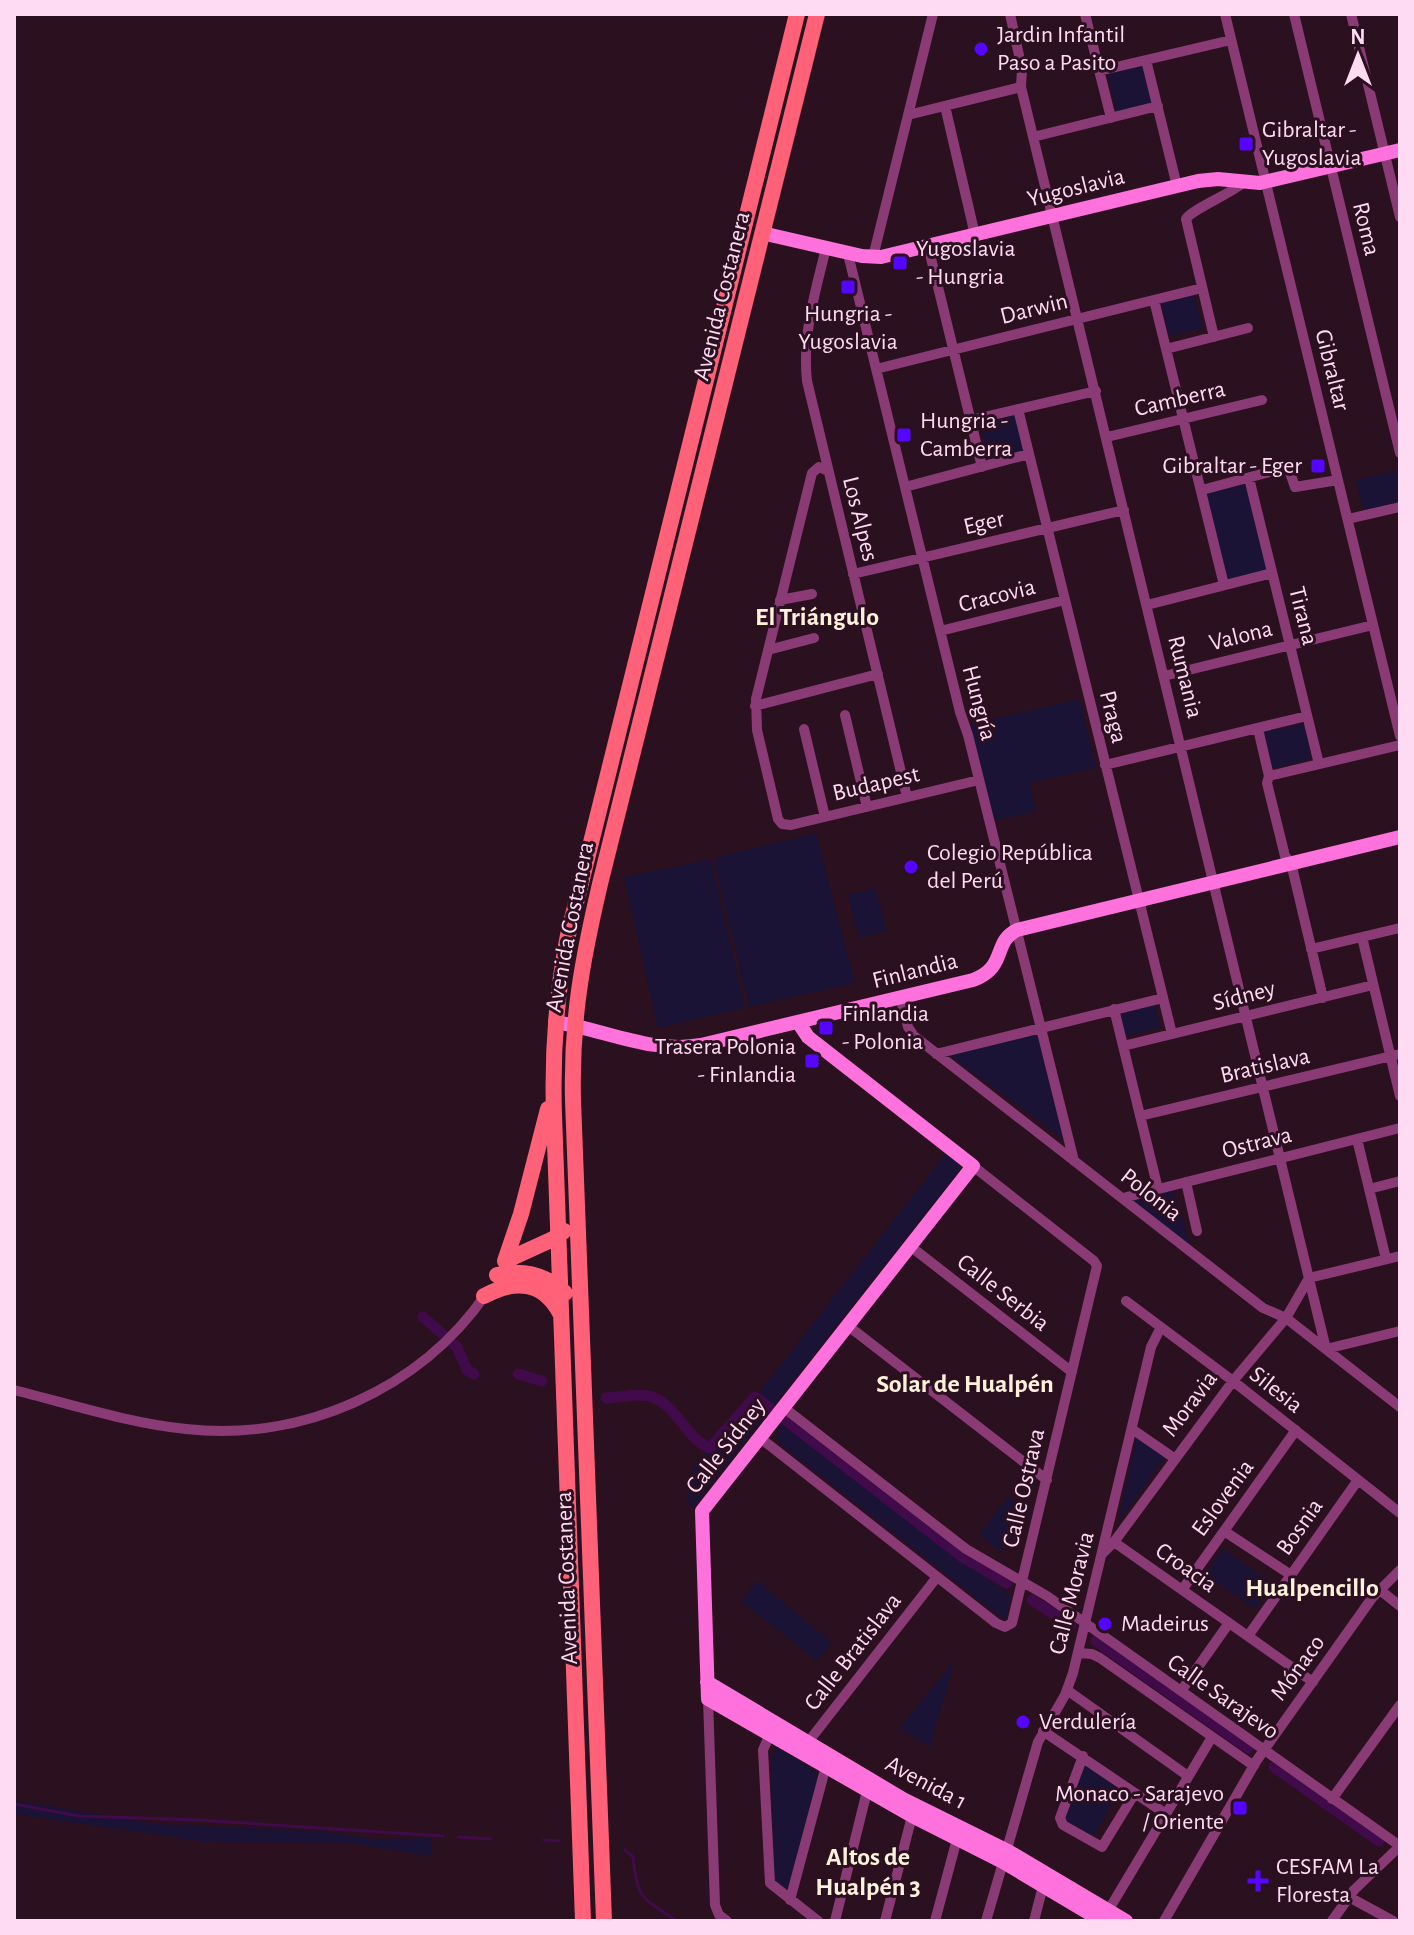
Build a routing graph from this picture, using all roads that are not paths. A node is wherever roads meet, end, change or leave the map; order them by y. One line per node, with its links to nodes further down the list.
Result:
1 (797, 14): 102 (main road, Avenida Costanera)
2 (817, 14): 26 (main road, Avenida Costanera)
3 (933, 14): 15 (street)
4 (1012, 14): 12 (street, Rumania)
5 (1085, 14): 11 (street)
6 (1225, 14): 9 (street, Gibraltar)
7 (1294, 14): 20 (street, Roma)
8 (1351, 14): 19 (street)
9 (1231, 40): 10 (street); 21 (street, Gibraltar)
10 (1146, 60): 11 (street); 14 (street)
11 (1099, 71): 16 (street)
12 (1021, 87): 13 (street); 17 (street, Rumania)
13 (945, 106): 15 (street); 27 (street)
14 (1158, 106): 16 (street); 23 (street)
15 (908, 115): 31 (street)
16 (1111, 118): 17 (street)
17 (1033, 137): 24 (street, Rumania)
18 (1400, 150): 19 (street, Yugoslavia)
19 (1384, 153): 20 (street, Yugoslavia); 25 (street)
20 (1331, 166): 21 (street, Yugoslavia); 46 (street, Roma)
21 (1266, 182): 22 (street, Yugoslavia); 51 (street, Gibraltar)
22 (1243, 183): 23 (street, Yugoslavia); 32 (street)
23 (1177, 186): 24 (street, Yugoslavia)
24 (1053, 216): 27 (street, Yugoslavia); 34 (street, Rumania)
25 (1400, 217)
26 (762, 233): 29 (street, Yugoslavia); 104 (main road, Avenida Costanera)
27 (975, 235): 28 (street, Yugoslavia)
28 (928, 246): 31 (street, Yugoslavia); 38 (street)
29 (826, 248): 30 (street, Yugoslavia); 49 (street, Los Alpes)
30 (848, 254): 31 (street, Yugoslavia); 39 (street, Hungría)
31 (873, 257)
32 (1202, 288): 33 (street, Darwin); 36 (street)
33 (1154, 300): 34 (street, Darwin); 37 (street)
34 (1078, 319): 38 (street, Darwin); 40 (street, Rumania)
35 (1248, 328): 36 (street)
36 (1214, 337): 37 (street)
37 (1166, 349): 43 (street)
38 (954, 350): 39 (street, Darwin); 44 (street)
39 (876, 369): 52 (street, Hungría)
40 (1096, 391): 42 (street); 45 (street, Rumania)
41 (1262, 400): 43 (street, Camberra)
42 (1018, 409): 44 (street); 47 (street, Praga)
43 (1184, 419): 45 (street, Camberra); 53 (street)
44 (971, 420): 48 (street)
45 (1107, 437): 55 (street, Rumania)
46 (1400, 453)
47 (1029, 454): 48 (street); 57 (street, Praga)
48 (982, 467): 52 (street)
49 (828, 471): 60 (street, Los Alpes); 63 (street)
50 (1249, 478): 51 (street); 53 (street); 59 (street, Tirana)
51 (1338, 480): 56 (street, Gibraltar)
52 (905, 487): 58 (street, Hungría)
53 (1202, 490): 61 (street)
54 (1400, 507): 56 (street)
55 (1124, 510): 57 (street, Eger); 65 (street, Rumania)
56 (1348, 519): 66 (street, Gibraltar)
57 (1047, 528): 58 (street, Eger); 64 (street, Praga)
58 (922, 558): 60 (street, Eger); 67 (street, Hungría)
59 (1272, 573): 61 (street); 69 (street, Tirana)
60 (853, 574): 71 (street, Los Alpes)
61 (1224, 585): 65 (street)
62 (812, 594): 63 (street)
63 (780, 600): 70 (street)
64 (1065, 600): 67 (street, Cracovia); 82 (street, Praga)
65 (1147, 605): 72 (street, Rumania)
66 (1373, 625): 69 (street, Valona); 78 (street, Gibraltar)
67 (940, 631): 84 (street, Hungría)
68 (814, 638): 70 (street)
69 (1289, 645): 72 (street, Valona); 75 (street, Tirana)
70 (768, 650): 73 (street)
71 (878, 674): 73 (street); 85 (street, Los Alpes)
72 (1164, 676): 80 (street, Rumania)
73 (755, 706): 87 (street, Budapest)
74 (845, 715): 86 (street)
75 (1307, 716): 77 (street); 81 (street, Tirana)
76 (804, 729): 87 (street)
77 (1258, 729): 80 (street); 83 (street)
78 (1400, 736)
79 (1400, 745): 81 (street)
80 (1182, 747): 82 (street); 90 (street, Rumania)
81 (1319, 764): 83 (street)
82 (1105, 765): 91 (street, Praga)
83 (1269, 776): 89 (street)
84 (979, 780): 85 (street, Budapest); 93 (street, Hungría)
85 (907, 797): 86 (street, Budapest)
86 (867, 807): 87 (street, Budapest)
87 (825, 817)
88 (1400, 837): 89 (street)
89 (1291, 863): 90 (street); 95 (street)
90 (1214, 882): 91 (street); 101 (street, Rumania)
91 (1137, 900): 93 (street); 98 (street, Praga)
92 (1400, 928): 94 (street)
93 (1017, 930): 97 (street, Finlandia); 105 (street, Hungría)
94 (1362, 937): 95 (street); 96 (street)
95 (1311, 949): 99 (street)
96 (1373, 985): 99 (street, Sídney); 109 (street)
97 (900, 997): 103 (street, Finlandia); 108 (street, Polonia)
98 (1163, 998): 100 (street); 106 (street, Praga)
99 (1323, 998): 101 (street, Sídney)
100 (1114, 1009): 105 (street); 107 (street)
101 (1246, 1016): 106 (street, Sídney); 110 (street, Rumania)
102 (555, 1022): 104 (street, Finlandia); 111 (main road, Avenida Costanera)
103 (798, 1022): 104 (street, Finlandia); 118 (street)
104 (574, 1025): 124 (main road, Avenida Costanera)
105 (1041, 1026): 108 (street); 117 (street, Hungría)
106 (1172, 1034): 107 (street, Sídney)
107 (1123, 1046): 113 (street)
108 (936, 1054): 117 (street, Polonia)
109 (1395, 1056): 110 (street, Bratislava); 112 (street)
110 (1263, 1087): 113 (street, Bratislava); 116 (street, Rumania)
111 (553, 1089): 125 (main road); 127 (main road, Avenida Costanera)
112 (1400, 1096)
113 (1140, 1116): 121 (street)
114 (1400, 1128): 115 (street, Ostrava)
115 (1357, 1139): 116 (street, Ostrava); 122 (street)
116 (1280, 1158): 120 (street, Ostrava); 132 (street, Rumania)
117 (1074, 1161): 123 (street, Polonia)
118 (973, 1166): 128 (street, Calle Sídney); 143 (street, Calle Ostrava)
119 (1400, 1181): 122 (street)
120 (1186, 1182): 121 (street, Ostrava); 126 (street)
121 (1158, 1189): 123 (street, Ostrava)
122 (1369, 1189): 130 (street)
123 (1123, 1198): 138 (street, Polonia)
124 (577, 1208): 127 (main road); 137 (main road, Avenida Costanera)
125 (521, 1214): 127 (main road); 131 (main road)
126 (1197, 1231)
127 (551, 1240): 131 (main road); 133 (main road, Avenida Costanera)
128 (910, 1246): 139 (street, Calle Sídney); 143 (street, Calle Serbia)
129 (1400, 1256): 130 (street)
130 (1386, 1259): 132 (street)
131 (501, 1268): 133 (main road); 134 (street)
132 (1309, 1278): 138 (street, Moravia); 142 (street, Rumania)
133 (560, 1289): 136 (main road, Avenida Costanera); 137 (main road)
134 (484, 1296): 136 (main road); 145 (street)
135 (1126, 1301): 140 (street, Silesia)
136 (561, 1316): 197 (main road, Avenida Costanera)
137 (581, 1318): 198 (main road, Avenida Costanera)
138 (1286, 1318): 142 (street, Polonia); 144 (street, Moravia)
139 (847, 1325): 146 (street, Calle Sídney); 152 (street)
140 (1161, 1327): 144 (street, Silesia); 148 (street, Calle Moravia)
141 (1400, 1331): 142 (street)
142 (1326, 1349): 147 (street, Polonia)
143 (1072, 1372): 152 (street, Calle Ostrava)
144 (1233, 1381): 149 (street, Silesia); 151 (street, Moravia)
145 (14, 1390)
146 (783, 1407): 150 (street, Calle Sídney); 161 (street, Calle Sarajevo)
147 (1400, 1407)
148 (1132, 1429): 151 (street); 157 (street, Calle Moravia)
149 (1296, 1430): 153 (street, Silesia); 155 (street, Eslovenia)
150 (759, 1437): 160 (street); 169 (street, Calle Sídney)
151 (1174, 1458): 156 (street, Moravia)
152 (1047, 1480): 161 (street, Calle Ostrava)
153 (1358, 1480): 154 (street, Silesia); 159 (street, Bosnia)
154 (1400, 1513)
155 (1224, 1531): 159 (street); 162 (street, Eslovenia)
156 (1114, 1542): 157 (street, Moravia); 162 (street, Croacia)
157 (1103, 1553): 166 (street, Calle Moravia)
158 (1400, 1570): 163 (street, Mónaco)
159 (1291, 1575): 167 (street, Bosnia)
160 (937, 1577): 161 (street); 178 (street, Calle Bratislava)
161 (1023, 1581): 166 (street, Calle Sarajevo)
162 (1182, 1590): 165 (street, Croacia)
163 (1380, 1590): 164 (street); 170 (street, Mónaco)
164 (1400, 1606)
165 (1229, 1623): 167 (street, Croacia); 172 (street)
166 (1086, 1624): 168 (street, Calle Moravia); 172 (street, Calle Sarajevo)
167 (1248, 1636): 170 (street, Croacia)
168 (1078, 1653): 171 (street, Calle Moravia); 177 (street)
169 (707, 1682): 173 (street, Calle Sídney); 178 (street, Avenida 1)
170 (1313, 1682): 179 (street, Mónaco)
171 (1067, 1690): 175 (street, Calle Moravia); 183 (street)
172 (1181, 1691): 179 (street, Calle Sarajevo)
173 (708, 1699): 176 (street, Avenida 1); 199 (street, Calle Sídney)
174 (1400, 1705): 186 (street)
175 (1043, 1731): 180 (street); 191 (street, Calle Moravia)
176 (770, 1734): 178 (street, Avenida 1); 194 (street)
177 (1212, 1737): 182 (street); 183 (street)
178 (805, 1747): 181 (street, Avenida 1); 191 (street, Avenida 1)
179 (1264, 1750): 182 (street, Mónaco); 186 (street, Calle Sarajevo)
180 (1083, 1756): 185 (street); 185 (street)
181 (826, 1766): 184 (street, Avenida 1); 194 (street)
182 (1254, 1766): 207 (street, Mónaco)
183 (1188, 1776): 187 (street)
184 (867, 1791): 188 (street, Avenida 1); 201 (street)
185 (1135, 1793): 187 (street)
186 (1332, 1799): 190 (street, Calle Sarajevo)
187 (1166, 1814): 196 (street)
188 (912, 1816): 189 (street, Avenida 1); 202 (street)
189 (957, 1839): 191 (street, Avenida 1); 203 (street)
190 (1400, 1846): 193 (street)
191 (1006, 1857): 192 (street, Avenida 1); 196 (street, Avenida 1); 204 (street, Calle Moravia)
192 (1043, 1886): 195 (street, Avenida 1); 205 (street)
193 (1349, 1897): 208 (street); 209 (street)
194 (790, 1900): 200 (street)
195 (1083, 1916): 196 (street, Avenida 1)
196 (1105, 1916): 206 (street, Avenida 1)
197 (583, 1921)
198 (604, 1921)
199 (727, 1921)
200 (818, 1921)
201 (835, 1921)
202 (885, 1921)
203 (935, 1921)
204 (986, 1921)
205 (1034, 1921)
206 (1126, 1921)
207 (1164, 1921)
208 (1332, 1921)
209 (1393, 1921)

